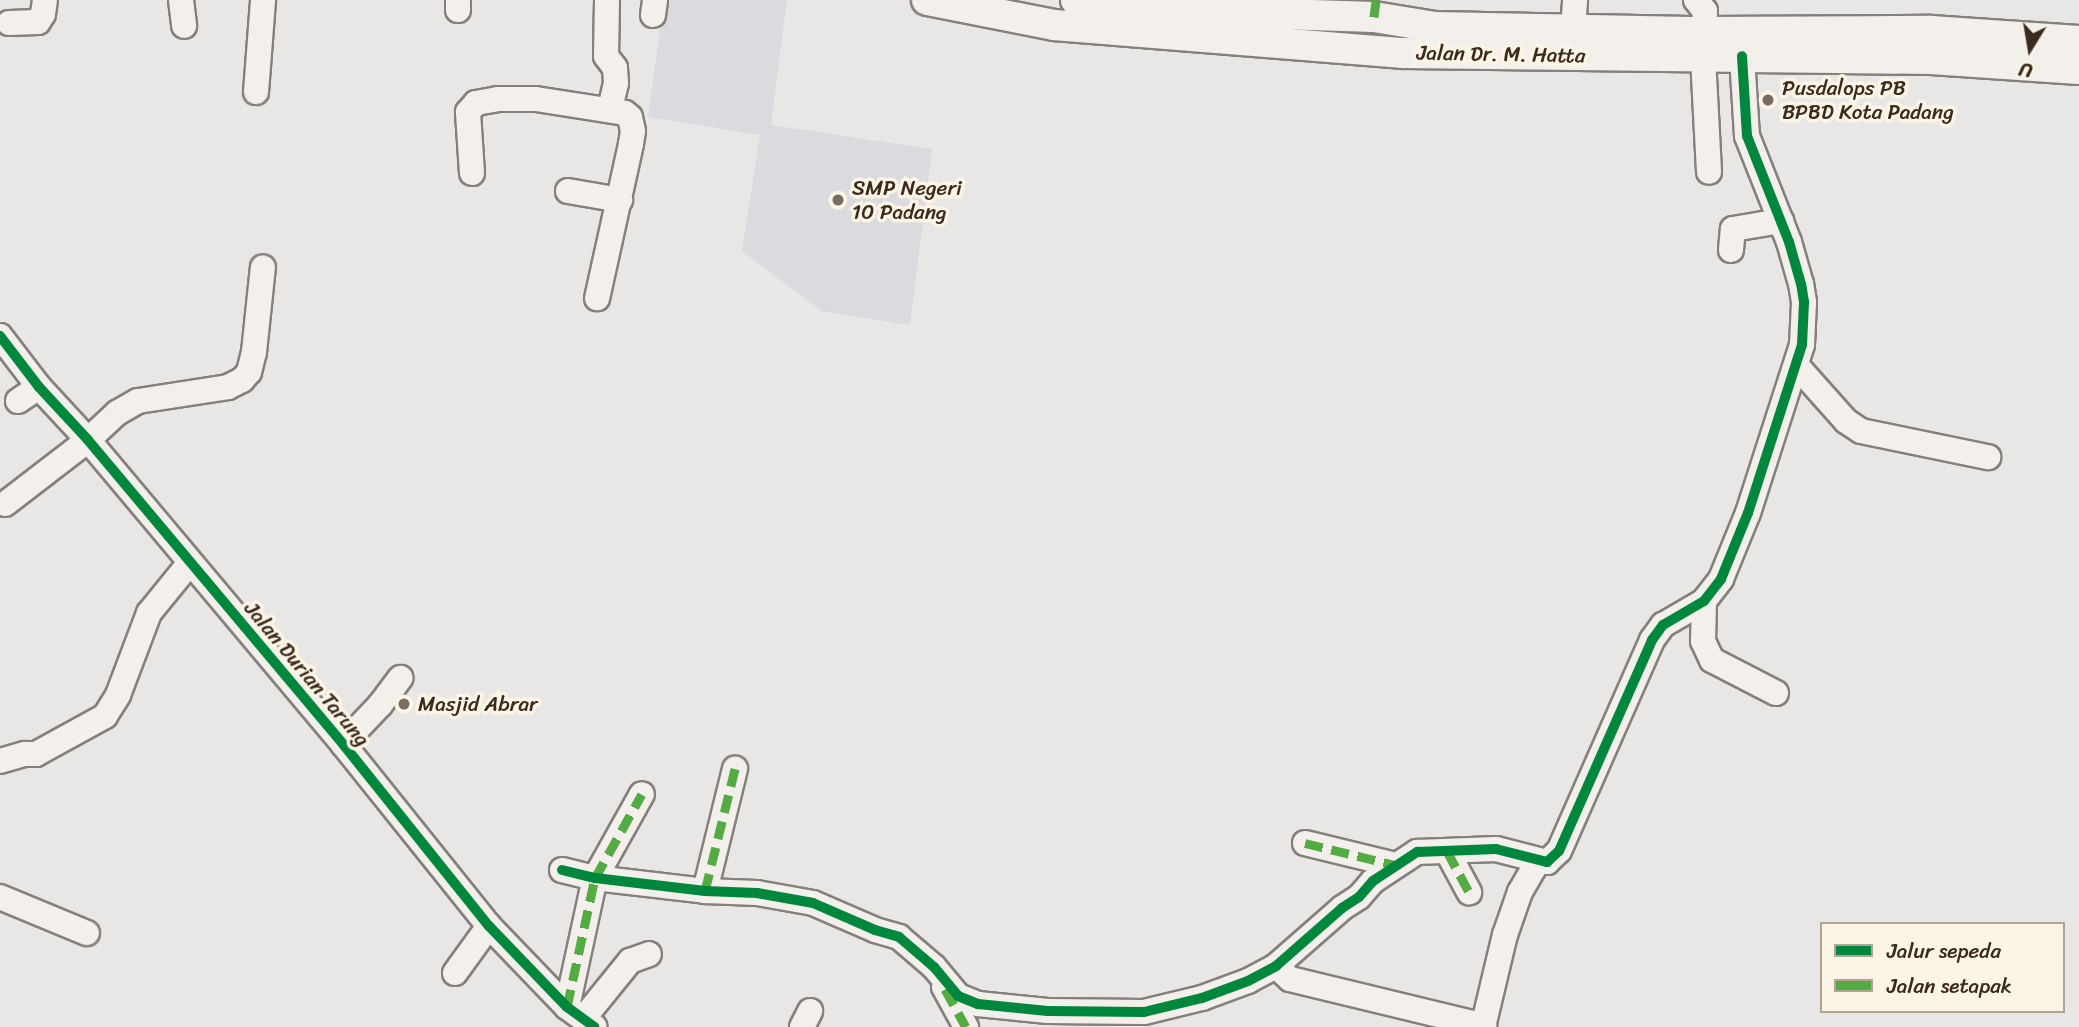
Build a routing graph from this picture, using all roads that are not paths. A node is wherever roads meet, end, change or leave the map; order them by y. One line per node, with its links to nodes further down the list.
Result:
1 (45, 0): 11 (street)
2 (181, 0): 12 (street)
3 (263, 0): 18 (street)
4 (607, 0): 19 (street)
5 (926, 0): 15 (main road, Jalan Dr. M. Hatta)
6 (1076, 0): 9 (main road, Jalan Dr. M. Hatta)
7 (1575, 0): 13 (street)
8 (1696, 0): 15 (street)
9 (1216, 6): 10 (main road, Jalan Dr. M. Hatta)
10 (1375, 8): 13 (main road, Jalan Dr. M. Hatta)
11 (9, 23)
12 (184, 26)
13 (1573, 30): 15 (main road, Jalan Dr. M. Hatta)
14 (2079, 41): 15 (main road, Jalan Dr. M. Hatta)
15 (1704, 45): 16 (main road, Jalan Dr. M. Hatta); 20 (street)
16 (1742, 56): 17 (main road, Jalan Dr. M. Hatta); 24 (street)
17 (2079, 69)
18 (256, 92)
19 (610, 110): 21 (street); 23 (street)
20 (1709, 172)
21 (472, 173)
22 (568, 191): 23 (street)
23 (620, 200): 27 (street)
24 (1781, 221): 25 (street); 29 (street)
25 (1731, 250)
26 (263, 267): 32 (street)
27 (597, 298)
28 (0, 336): 30 (street, Jalan Durian Tarung)
29 (1797, 366): 33 (street); 36 (street)
30 (39, 387): 31 (street); 32 (street, Jalan Durian Tarung)
31 (18, 401)
32 (88, 440): 34 (street); 35 (street, Jalan Durian Tarung)
33 (1988, 457)
34 (5, 504)
35 (189, 564): 39 (street, Jalan Durian Tarung); 40 (street)
36 (1704, 601): 38 (street); 45 (street)
37 (400, 678): 39 (street)
38 (1776, 693)
39 (343, 744): 52 (street, Jalan Durian Tarung)
40 (0, 761)
41 (735, 769): 49 (street)
42 (642, 794): 48 (street)
43 (1305, 843): 46 (street)
44 (1447, 851): 45 (street); 46 (street); 50 (street)
45 (1533, 861): 59 (street)
46 (1395, 865): 55 (street)
47 (562, 870): 48 (street)
48 (595, 878): 49 (street); 58 (street)
49 (705, 891): 56 (street)
50 (1469, 892)
51 (0, 897): 53 (street)
52 (489, 926): 57 (street); 58 (street, Jalan Durian Tarung)
53 (87, 933)
54 (649, 954): 58 (street)
55 (1276, 966): 56 (street); 59 (street)
56 (934, 967): 60 (street)
57 (455, 973)
58 (581, 1018)
59 (1483, 1026)
60 (966, 1027)

